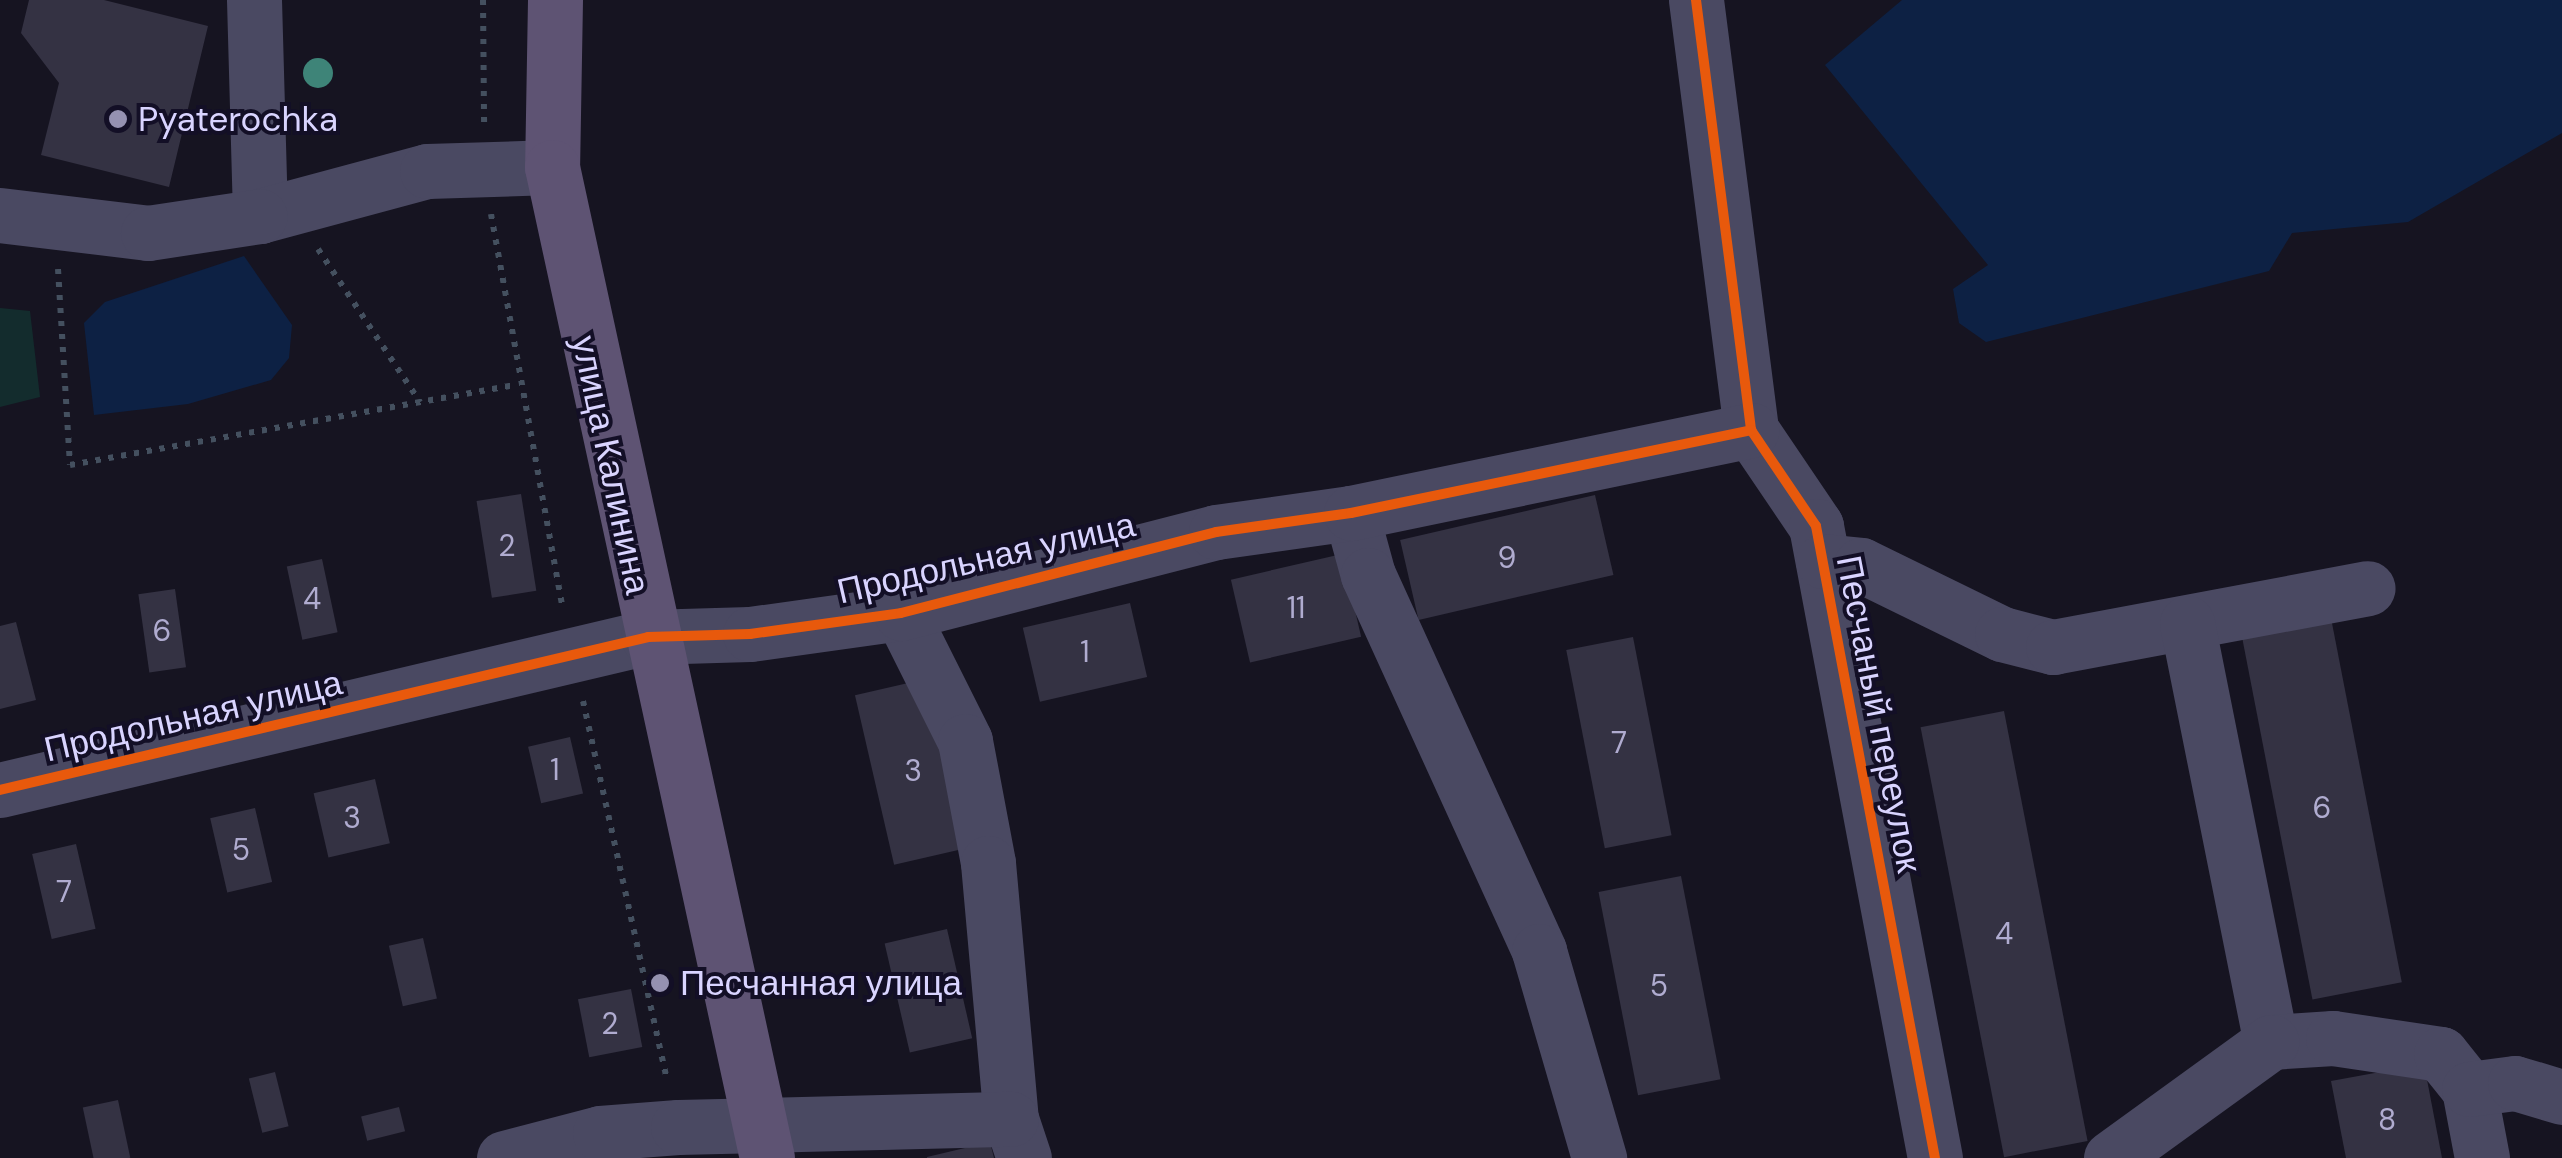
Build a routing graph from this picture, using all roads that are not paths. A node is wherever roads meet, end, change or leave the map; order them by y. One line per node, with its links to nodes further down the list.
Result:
1 (254, 0): 5 (street)
2 (555, 0): 4 (main road, улица Калинина)
3 (1696, 0): 7 (street, Песчаный переулок)
4 (552, 166): 5 (street); 13 (main road, улица Калинина)
5 (275, 212): 6 (street)
6 (0, 214)
7 (1751, 430): 8 (street, Продольная улица); 9 (street, Песчаный переулок)
8 (1351, 513): 11 (street, Продольная улица); 21 (street)
9 (1823, 560): 12 (street); 22 (street, Песчаный переулок)
10 (2368, 588): 12 (street)
11 (901, 612): 13 (street, Продольная улица); 18 (street)
12 (2188, 624): 15 (street)
13 (648, 637): 14 (street, Продольная улица); 19 (main road, улица Калинина)
14 (0, 790)
15 (2271, 1042): 16 (street); 23 (street)
16 (2468, 1089): 17 (street); 24 (street)
17 (2562, 1097)
18 (1018, 1139): 19 (street)
19 (763, 1140): 20 (street)
20 (504, 1158)
21 (1599, 1158)
22 (1935, 1158)
23 (2111, 1158)
24 (2482, 1158)

